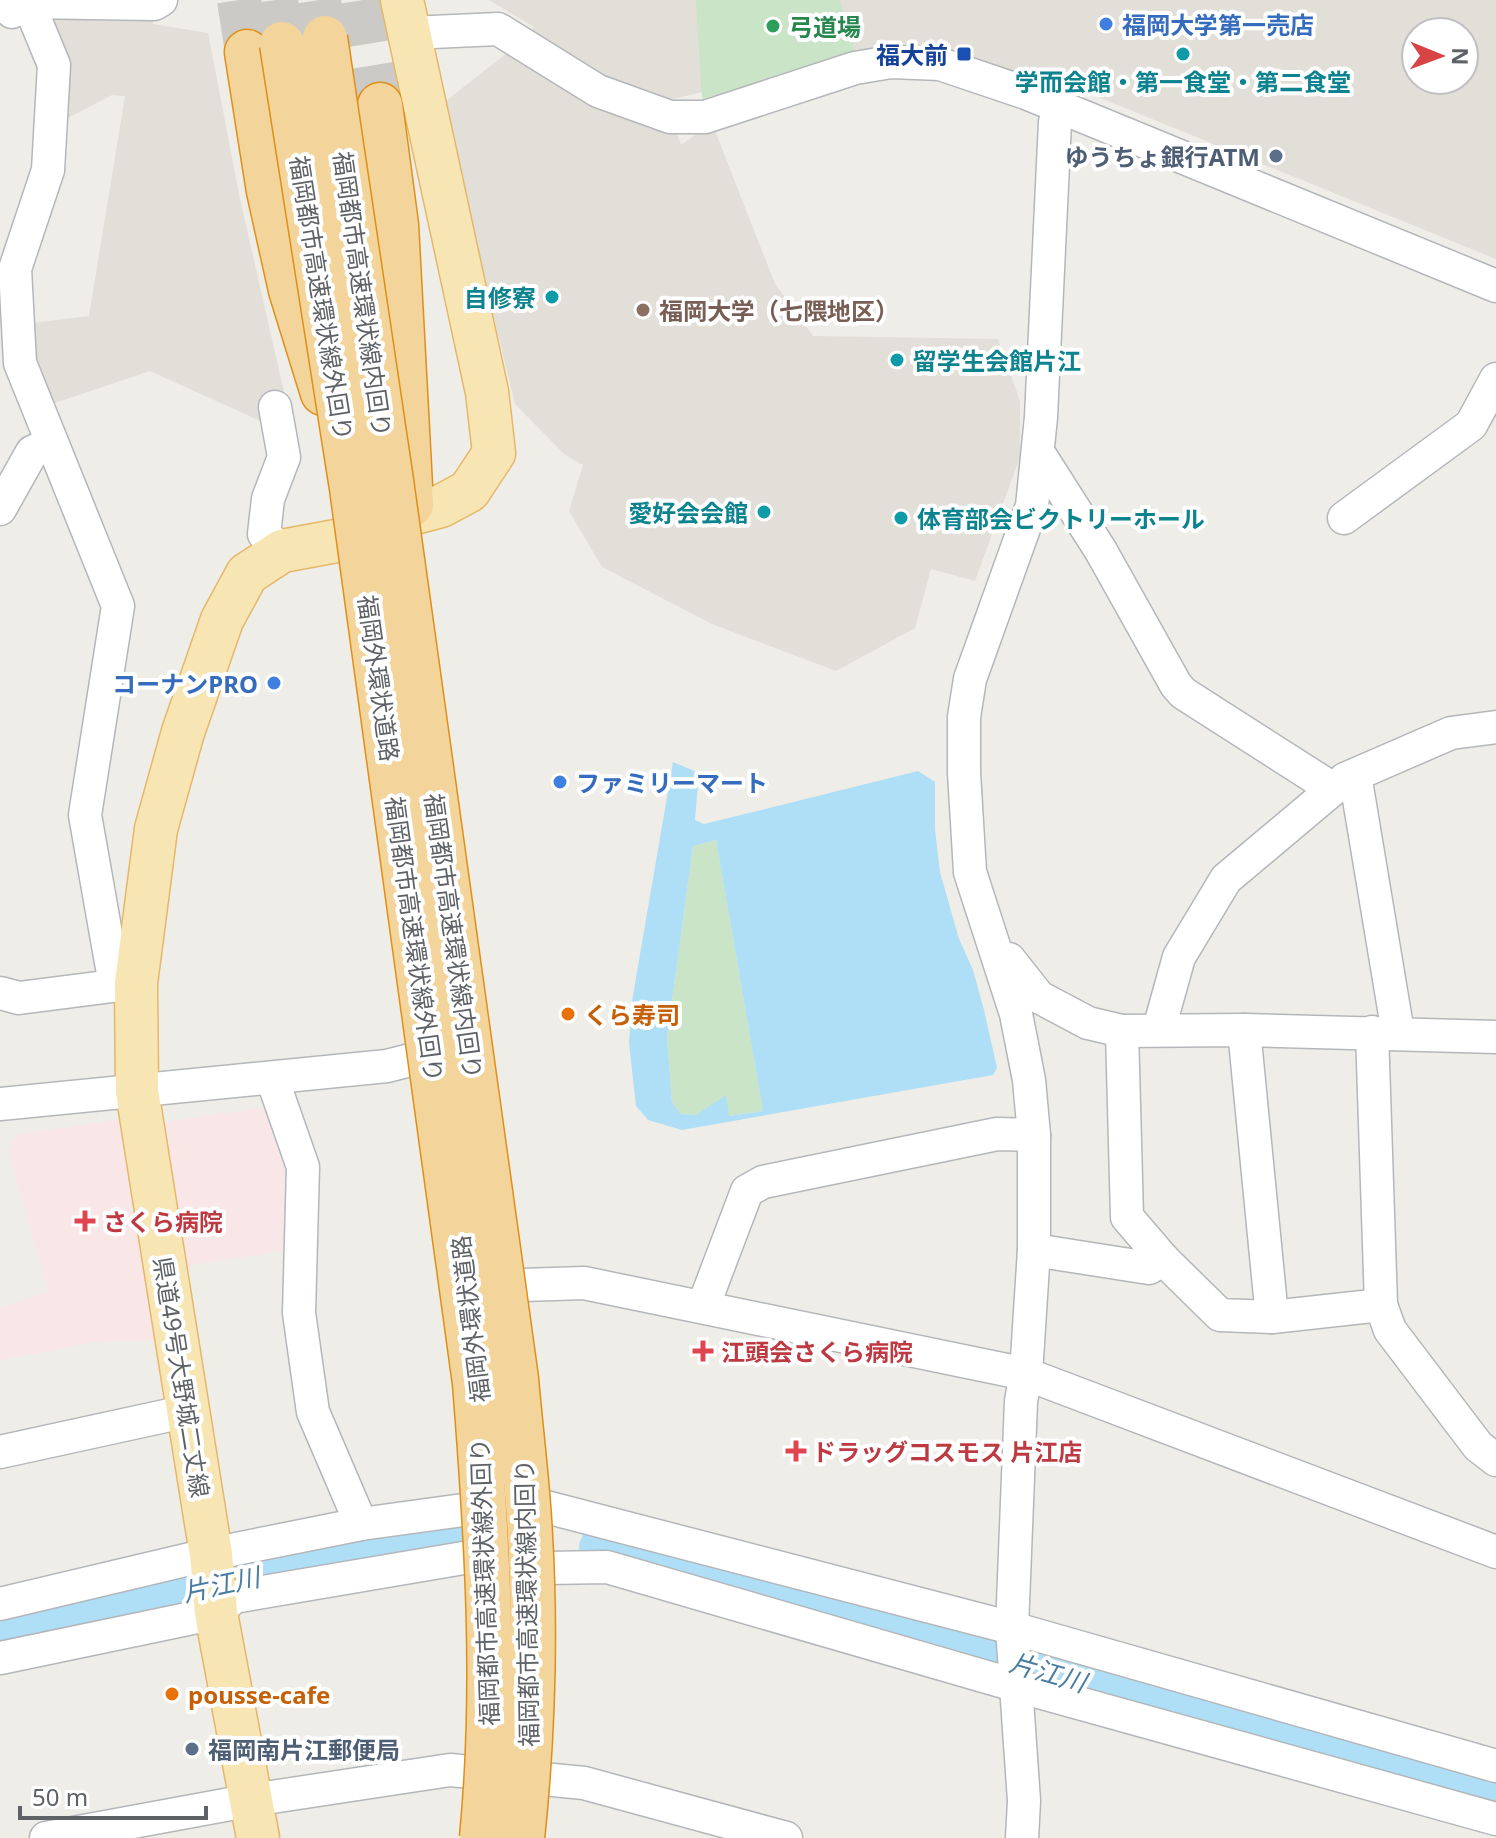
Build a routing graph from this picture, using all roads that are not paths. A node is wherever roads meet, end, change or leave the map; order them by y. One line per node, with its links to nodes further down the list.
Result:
1 (161, 0): 2 (street)
2 (14, 4): 4 (street); 12 (street)
3 (406, 17): 8 (street); 15 (main road, 県道49号大野城二丈線)
4 (0, 20)
5 (325, 38): 63 (highway, 福岡都市高速環状線内回り, bridge)
6 (265, 48): 17 (highway, 福岡外環状道路); 62 (highway, 福岡都市高速環状線外回り, bridge)
7 (380, 105): 15 (highway)
8 (1060, 107): 9 (street); 13 (street)
9 (1496, 286)
10 (1496, 379): 16 (street)
11 (275, 407): 18 (street)
12 (52, 443): 14 (street); 22 (street)
13 (1038, 452): 20 (street); 21 (street)
14 (0, 509)
15 (411, 514): 17 (main road, 県道49号大野城二丈線); 29 (highway)
16 (1344, 518)
17 (358, 537): 18 (main road, 県道49号大野城二丈線); 30 (highway, 福岡外環状道路)
18 (282, 551): 22 (main road, 県道49号大野城二丈線)
19 (1496, 727): 20 (street)
20 (1344, 782): 24 (street); 27 (street)
21 (1000, 962): 26 (street); 34 (street)
22 (136, 983): 23 (street); 32 (main road, 県道49号大野城二丈線)
23 (0, 993)
24 (1162, 1029): 25 (street); 26 (street)
25 (1244, 1030): 27 (street); 40 (street)
26 (1122, 1031): 36 (street)
27 (1385, 1032): 28 (street); 38 (street)
28 (1496, 1037)
29 (483, 1043): 30 (street); 37 (highway)
30 (434, 1053): 31 (street); 45 (highway, 福岡外環状道路)
31 (272, 1078): 32 (street); 47 (street)
32 (137, 1091): 33 (street); 42 (main road, 県道49号大野城二丈線)
33 (0, 1104)
34 (1034, 1135): 35 (street); 39 (street)
35 (1034, 1250): 36 (street); 41 (street)
36 (1163, 1259): 40 (street)
37 (522, 1285): 39 (street); 46 (highway)
38 (1381, 1305): 40 (street); 44 (street)
39 (703, 1307): 41 (street)
40 (1272, 1317)
41 (1026, 1374): 48 (street); 53 (street)
42 (188, 1411): 43 (street); 51 (main road, 県道49号大野城二丈線)
43 (0, 1452)
44 (1496, 1460)
45 (492, 1506): 47 (street); 49 (highway, 福岡外環状道路)
46 (542, 1506): 50 (highway); 53 (street)
47 (361, 1524): 51 (street)
48 (1496, 1552)
49 (493, 1553): 50 (street); 51 (street); 57 (highway, 福岡外環状道路)
50 (547, 1568): 55 (street); 58 (highway)
51 (214, 1584): 52 (street); 54 (street); 59 (main road, 県道49号大野城二丈線)
52 (0, 1604)
53 (1012, 1628): 55 (street); 56 (street)
54 (0, 1658)
55 (1014, 1683): 60 (street); 66 (street)
56 (1496, 1766)
57 (490, 1772): 58 (street); 59 (street); 62 (highway, 福岡外環状道路)
58 (543, 1778): 64 (highway); 65 (street)
59 (255, 1819): 61 (street)
60 (1496, 1819)
61 (46, 1838)
62 (484, 1838)
63 (522, 1838)
64 (539, 1838)
65 (786, 1838)
66 (1022, 1838)

